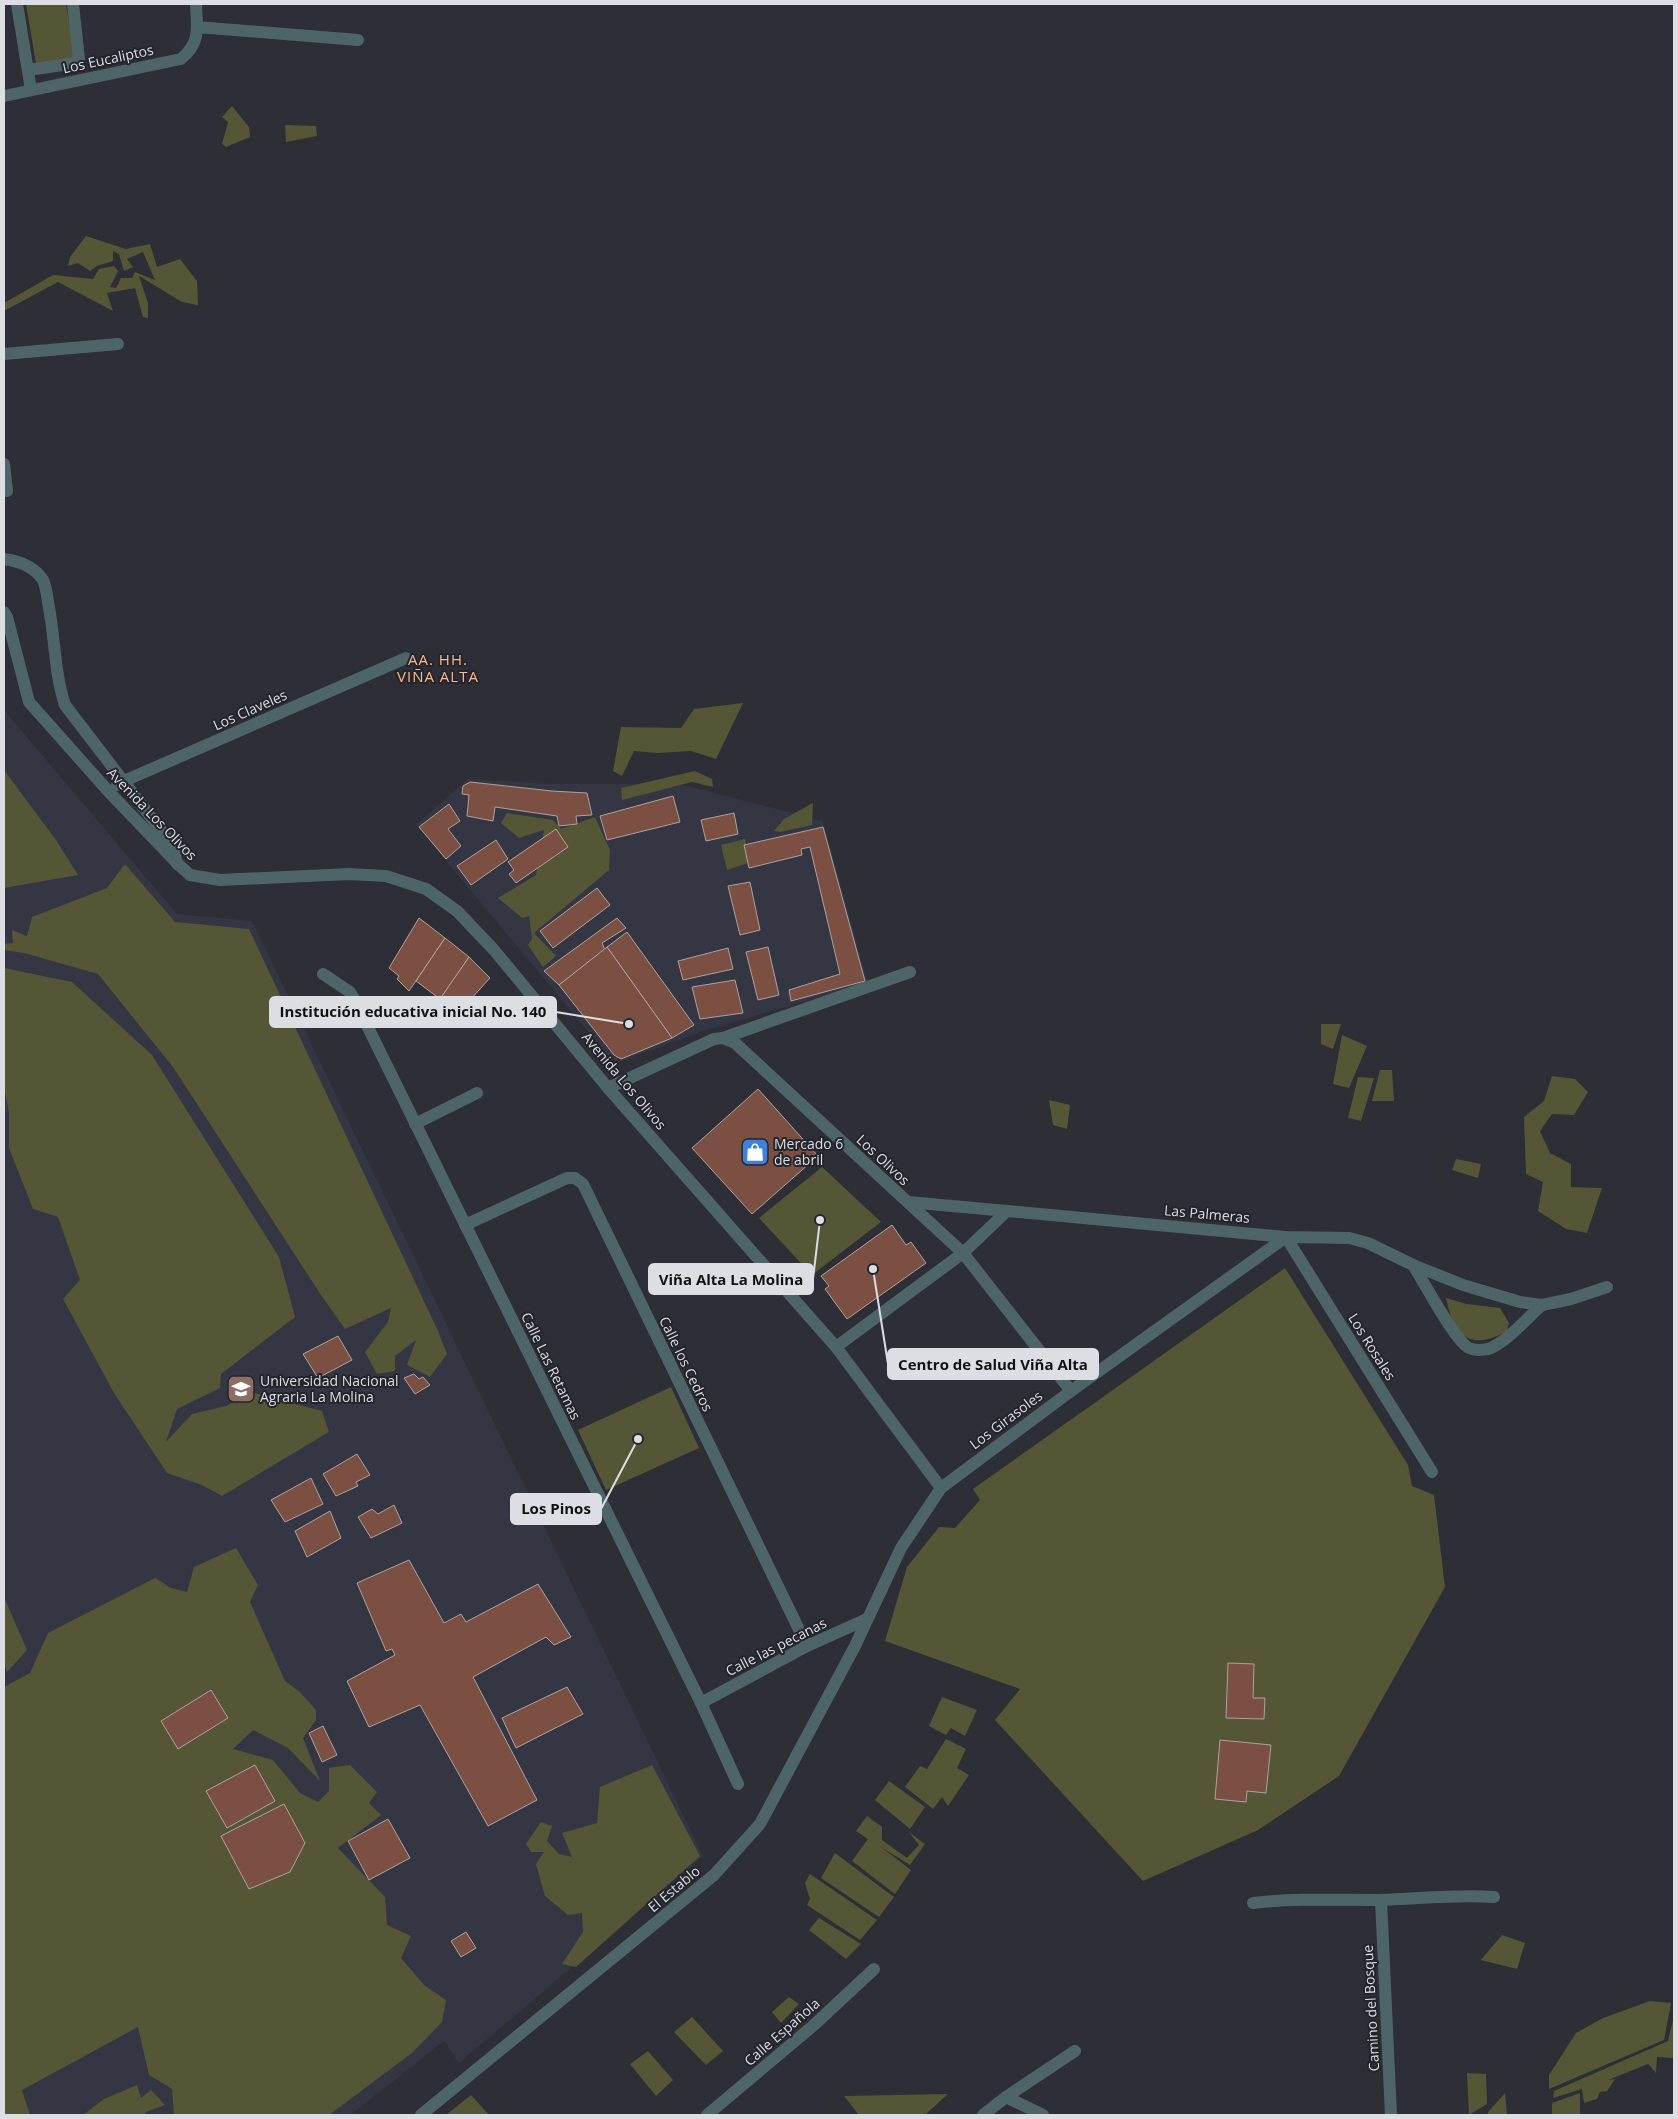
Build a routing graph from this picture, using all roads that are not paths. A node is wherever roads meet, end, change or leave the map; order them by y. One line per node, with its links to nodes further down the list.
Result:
1 (17, 4): 6 (street)
2 (73, 4): 6 (street)
3 (196, 4): 4 (street, Los Eucaliptos)
4 (197, 27): 5 (street); 7 (street, Los Eucaliptos)
5 (358, 40)
6 (28, 70): 7 (street)
7 (32, 90): 8 (street, Los Eucaliptos)
8 (4, 96)
9 (118, 344): 10 (street)
10 (4, 354)
11 (4, 464): 12 (street)
12 (8, 491)
13 (4, 559): 16 (street)
14 (4, 612): 17 (street, Avenida Los Olivos)
15 (406, 658): 16 (street, Los Claveles)
16 (124, 781): 17 (street, Los Claveles); 18 (street)
17 (109, 792): 18 (street, Avenida Los Olivos)
18 (178, 864): 22 (street, Avenida Los Olivos)
19 (910, 972): 21 (street)
20 (323, 974): 24 (street, Calle Las Retamas)
21 (723, 1038): 22 (street); 25 (street, Los Olivos)
22 (608, 1088): 33 (street, Avenida Los Olivos)
23 (477, 1093): 24 (street)
24 (416, 1124): 27 (street, Calle Las Retamas)
25 (908, 1202): 26 (street, Las Palmeras); 29 (street, Los Olivos)
26 (1006, 1212): 28 (street, Las Palmeras); 29 (street)
27 (465, 1225): 38 (street, Calle los Cedros); 39 (street, Calle Las Retamas)
28 (1286, 1237): 30 (street, Las Palmeras); 34 (street, Los Girasoles); 35 (street, Los Rosales)
29 (963, 1253): 33 (street); 34 (street, Los Olivos)
30 (1414, 1265): 32 (street, Las Palmeras); 32 (street)
31 (1607, 1287): 32 (street, Las Palmeras)
32 (1542, 1305)
33 (836, 1347): 36 (street, Avenida Los Olivos)
34 (1071, 1390): 36 (street, Los Girasoles)
35 (1432, 1472)
36 (941, 1488): 37 (street, Los Girasoles)
37 (867, 1619): 38 (street, Calle las pecanas); 47 (street, El Establo)
38 (807, 1646): 39 (street, Calle las pecanas)
39 (701, 1703): 40 (street, Calle Las Retamas)
40 (738, 1784)
41 (1494, 1897): 42 (street)
42 (1381, 1900): 43 (street); 51 (street, Camino del Bosque)
43 (1253, 1903)
44 (874, 1968): 48 (street, Calle Española)
45 (1075, 2051): 46 (street)
46 (1006, 2097): 49 (street); 50 (street)
47 (421, 2115)
48 (707, 2115)
49 (984, 2115)
50 (1043, 2115)
51 (1391, 2115)

